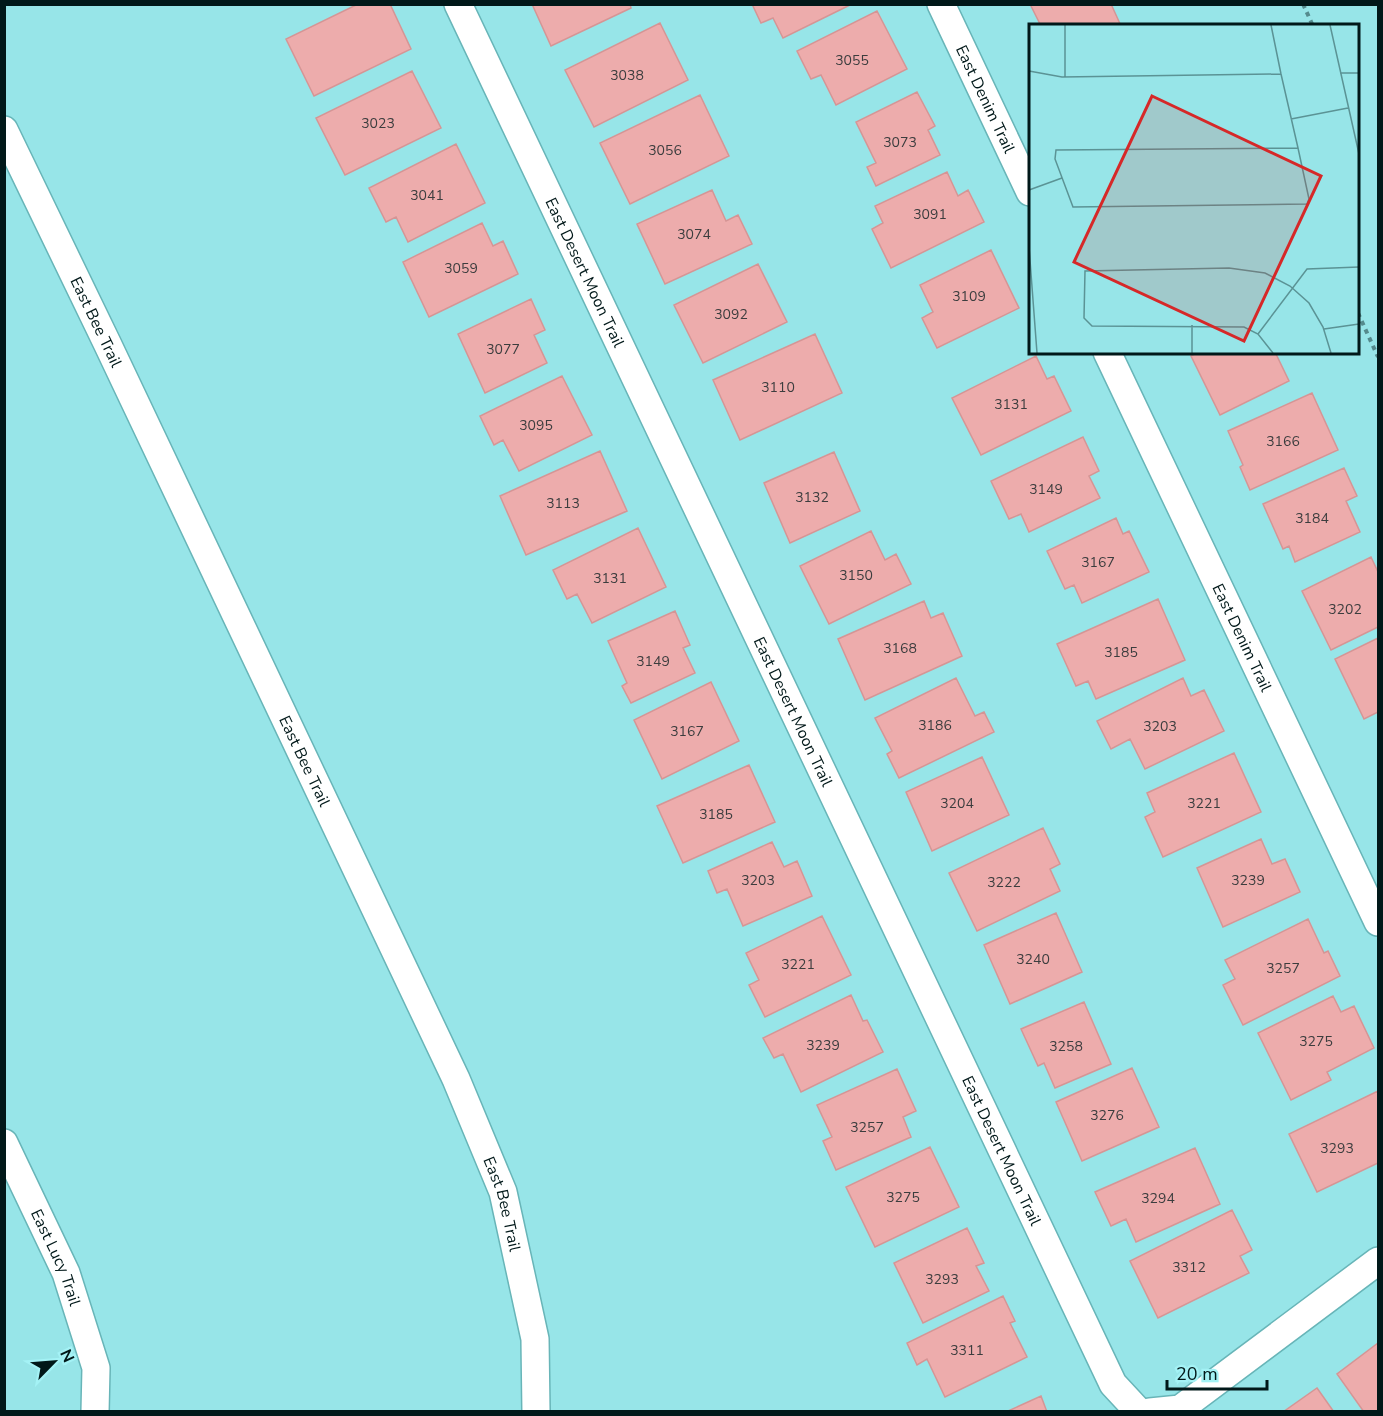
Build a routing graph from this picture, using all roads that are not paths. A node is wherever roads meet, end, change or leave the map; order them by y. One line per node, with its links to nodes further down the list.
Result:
1 (458, 4): 11 (street, East Desert Moon Trail)
2 (941, 4): 4 (street, East Denim Trail)
3 (4, 130): 10 (street, East Bee Trail)
4 (1029, 190)
5 (1108, 354): 6 (street, East Denim Trail)
6 (1378, 922)
7 (4, 1143): 9 (street, East Lucy Trail)
8 (1378, 1261): 12 (street)
9 (95, 1412)
10 (536, 1412)
11 (1139, 1412)
12 (1150, 1412)

